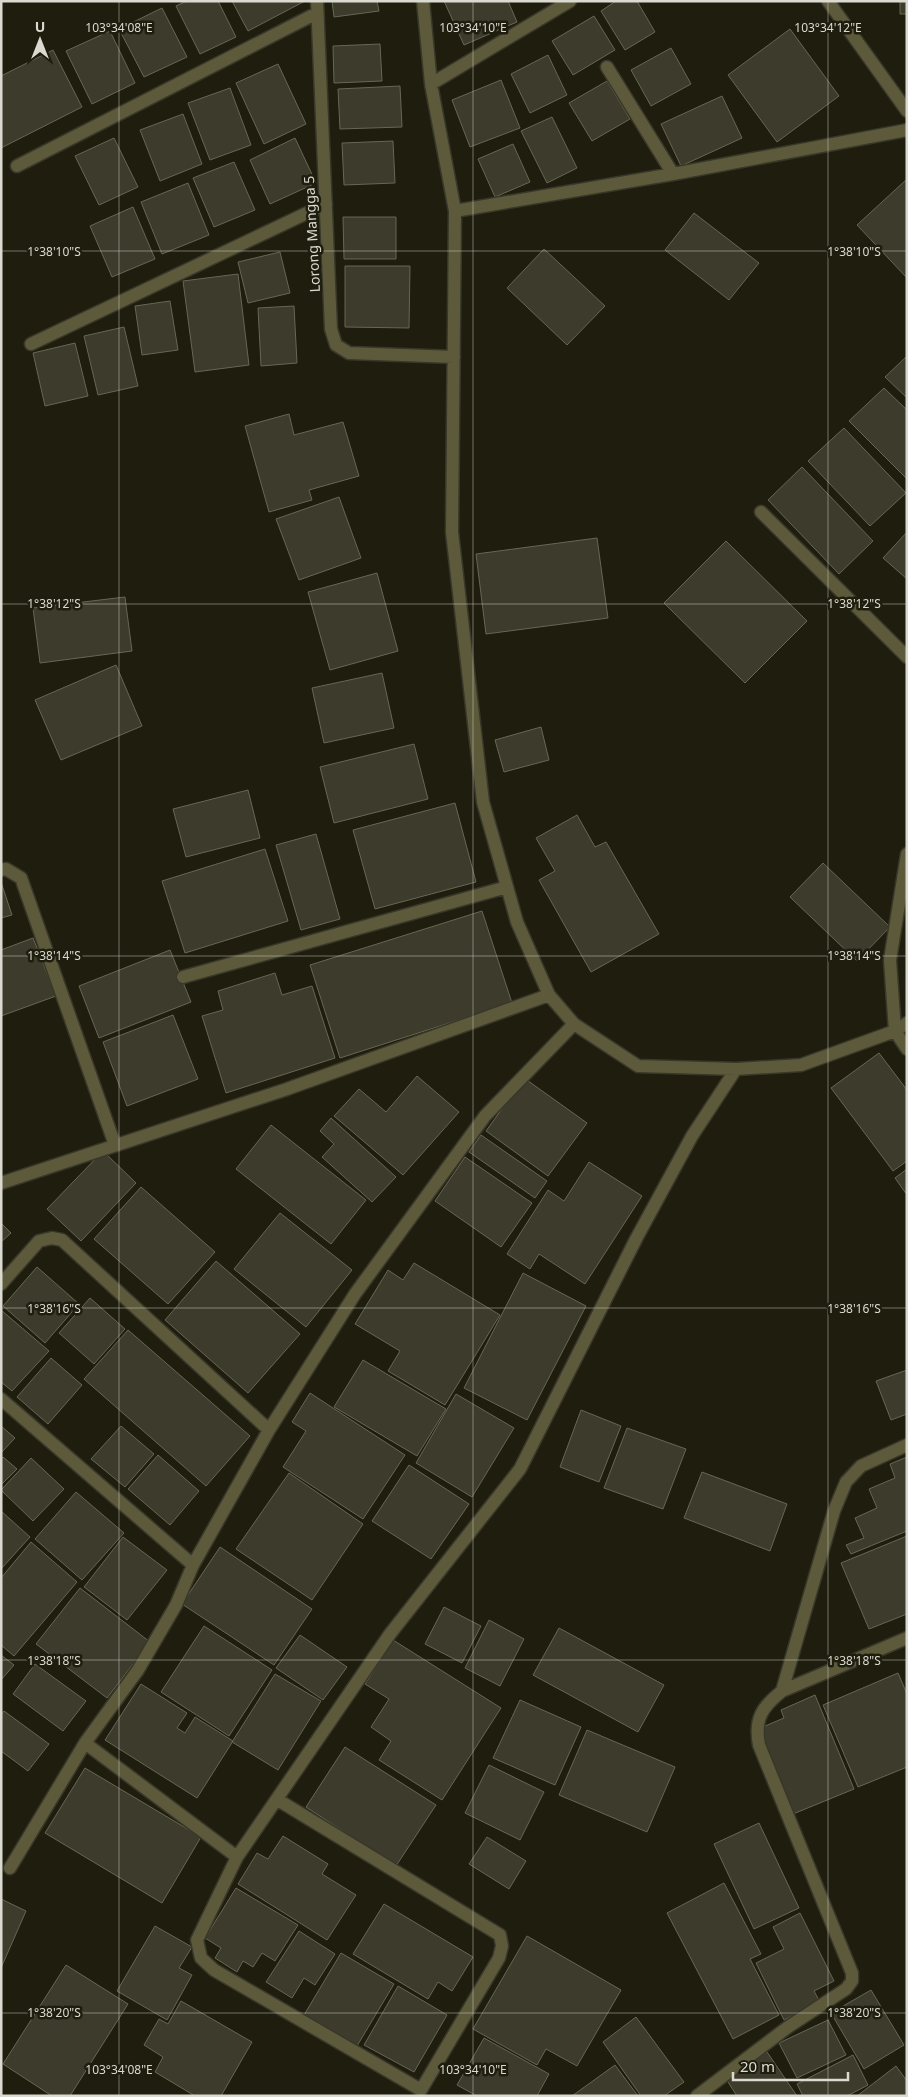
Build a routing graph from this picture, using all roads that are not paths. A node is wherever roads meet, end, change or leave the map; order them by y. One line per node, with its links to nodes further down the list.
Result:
1 (423, 1): 6 (street)
2 (570, 1): 6 (street)
3 (828, 1): 7 (street)
4 (317, 7): 9 (street); 11 (street, Lorong Mangga 5)
5 (607, 67): 10 (street)
6 (431, 84): 12 (street)
7 (907, 111)
8 (907, 130): 10 (street)
9 (17, 166)
10 (673, 174): 12 (street)
11 (326, 204): 13 (street); 14 (street, Lorong Mangga 5)
12 (455, 211): 14 (street)
13 (31, 344)
14 (454, 357): 19 (street)
15 (761, 512): 16 (street)
16 (907, 657)
17 (907, 854): 24 (street)
18 (1, 870): 27 (street)
19 (507, 887): 20 (street); 21 (street)
20 (183, 977)
21 (549, 995): 23 (street); 27 (street)
22 (907, 1023): 24 (street)
23 (574, 1024): 26 (street); 31 (street)
24 (895, 1031): 25 (street); 26 (street)
25 (907, 1049)
26 (736, 1069): 37 (street)
27 (115, 1145): 28 (street)
28 (1, 1183)
29 (1, 1284): 31 (street)
30 (1, 1399): 33 (street)
31 (269, 1430): 33 (street)
32 (907, 1445): 35 (street)
33 (193, 1565): 36 (street)
34 (907, 1638): 35 (street)
35 (782, 1691): 40 (street)
36 (85, 1743): 38 (street); 39 (street)
37 (278, 1800): 38 (street); 38 (street)
38 (237, 1858)
39 (10, 1868)
40 (697, 2096)

